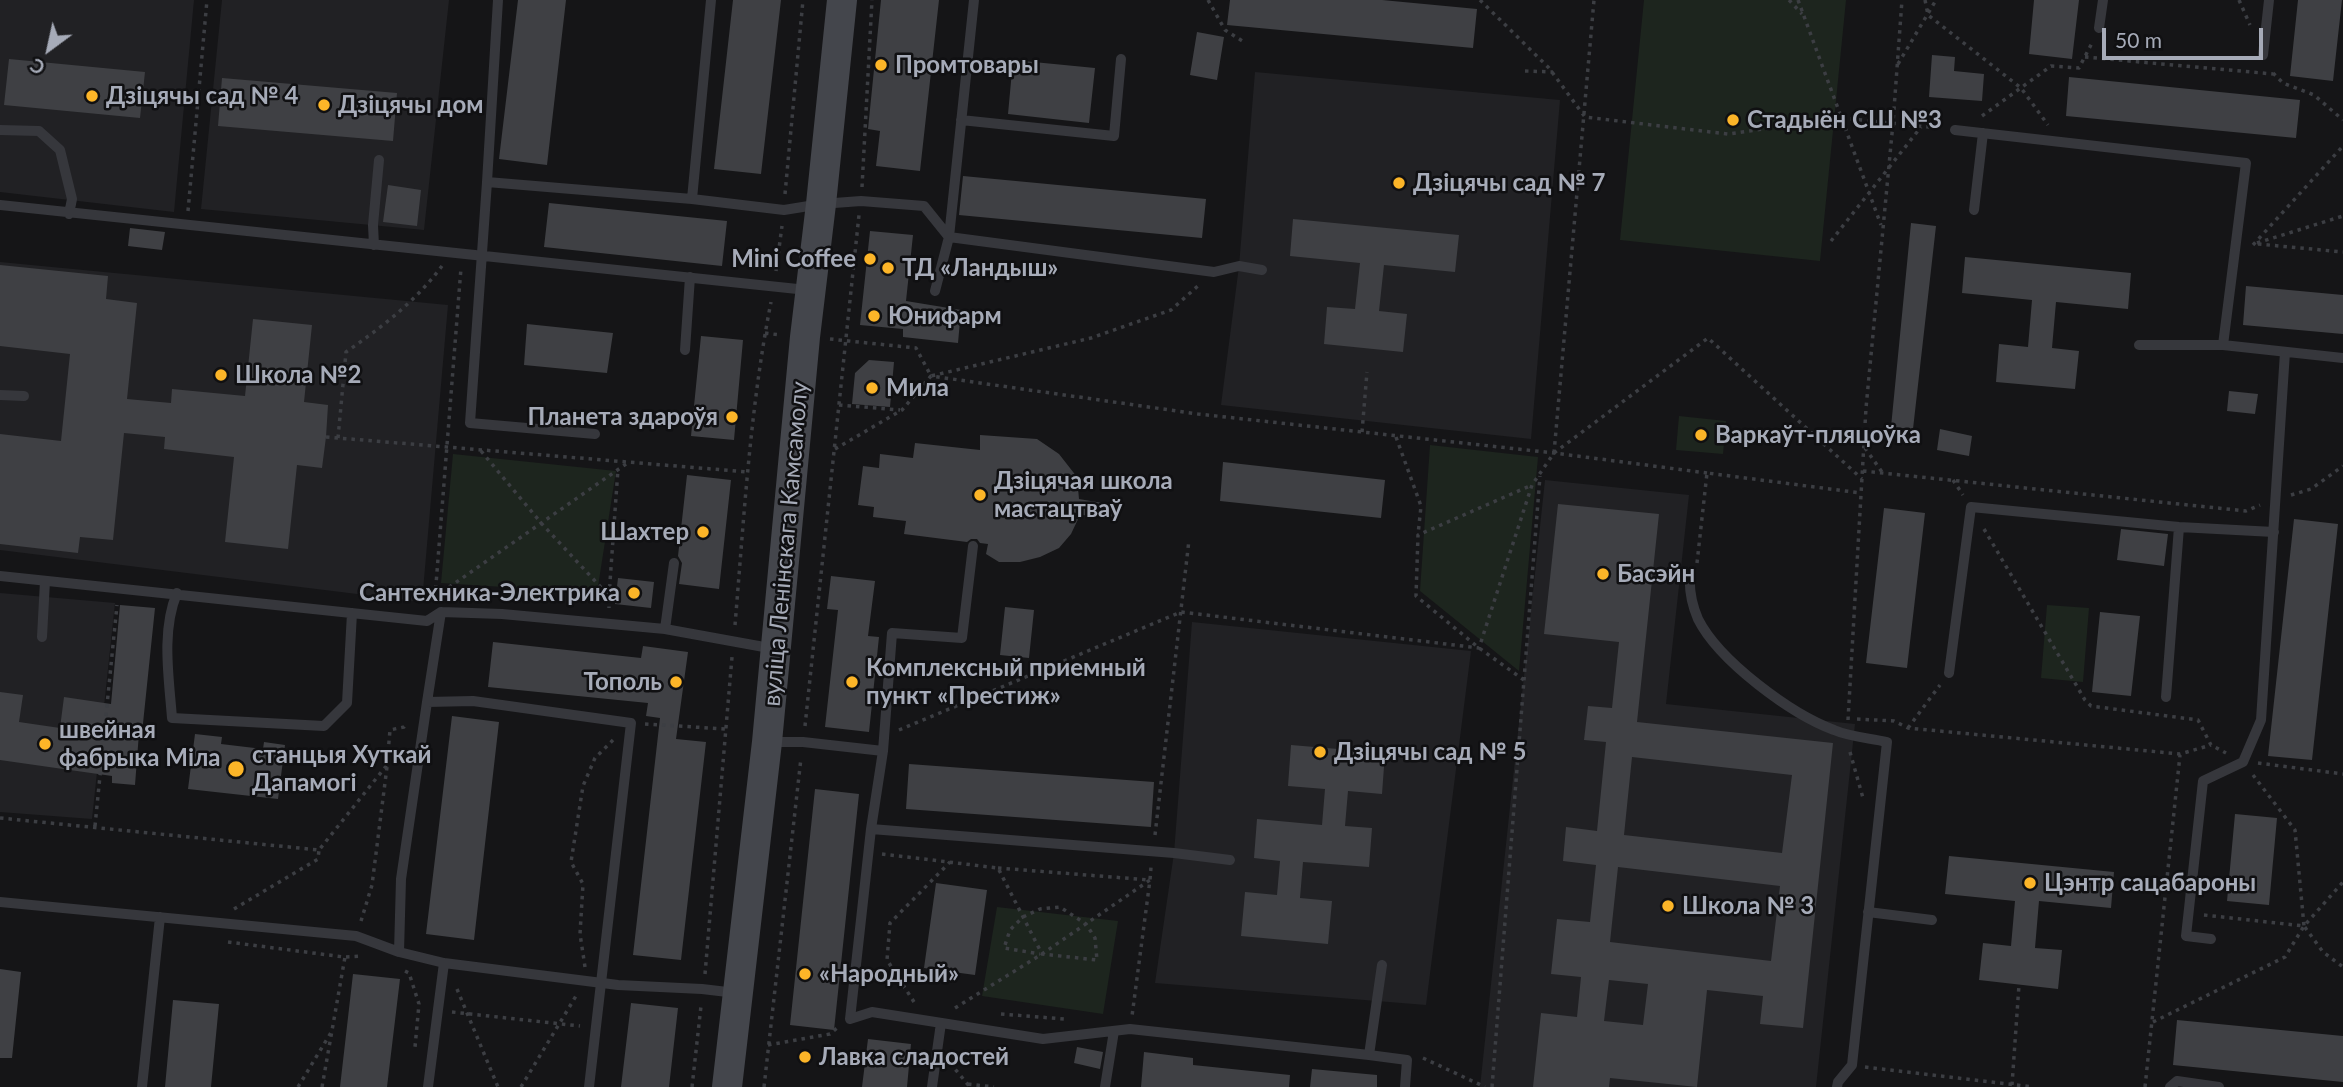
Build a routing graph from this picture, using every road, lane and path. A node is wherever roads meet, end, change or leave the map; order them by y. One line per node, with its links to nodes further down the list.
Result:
1 (207, 0): 54 (path)
2 (498, 0): 44 (lane)
3 (711, 0): 46 (lane)
4 (803, 0): 50 (path)
5 (842, 0): 48 (main road, вуліца Ленінскага Камсамолу)
6 (873, 0): 47 (path)
7 (974, 0): 33 (lane)
8 (1208, 0): 22 (path)
9 (1480, 0): 28 (path)
10 (1594, 0): 31 (path)
11 (1789, 0): 19 (path)
12 (1798, 0): 19 (path)
13 (1902, 0): 26 (path)
14 (1925, 0): 20 (path)
15 (1936, 0): 20 (path)
16 (2103, 0): 21 (lane)
17 (2239, 0): 23 (path)
18 (2269, 0): 23 (lane)
19 (1803, 15): 32 (path)
20 (1928, 15): 26 (path); 30 (path)
21 (2099, 29): 24 (path)
22 (1244, 42)
23 (2263, 55): 29 (path)
24 (2085, 57): 29 (path); 30 (path)
25 (1121, 59): 33 (lane)
26 (1896, 67): 35 (path)
27 (1525, 71): 28 (path)
28 (1552, 72): 31 (path)
29 (2273, 74): 34 (path)
30 (2021, 88): 38 (path); 40 (path)
31 (1585, 117): 32 (path); 91 (path)
32 (1842, 118): 35 (path); 45 (path)
33 (961, 120): 56 (lane)
34 (2343, 120)
35 (1894, 123): 36 (path); 43 (path)
36 (1922, 127): 38 (path); 43 (path)
37 (0, 130): 52 (lane)
38 (1955, 130): 39 (lane)
39 (1983, 133): 40 (lane); 51 (lane)
40 (2059, 142): 62 (lane)
41 (2343, 146): 58 (path)
42 (379, 160): 59 (lane)
43 (1889, 166): 45 (path); 55 (path)
44 (487, 182): 46 (lane); 63 (lane)
45 (1869, 193): 55 (path); 57 (path)
46 (692, 199): 50 (lane)
47 (861, 201): 48 (lane); 56 (lane); 70 (path)
48 (821, 204): 50 (lane); 68 (main road, вуліца Ленінскага Камсамолу)
49 (0, 205): 52 (lane)
50 (784, 210): 67 (path)
51 (1974, 210)
52 (69, 214): 54 (lane)
53 (2343, 216): 58 (path)
54 (187, 226): 59 (lane)
55 (1882, 229): 88 (path)
56 (949, 237): 65 (lane); 69 (lane)
57 (1832, 241)
58 (2255, 244): 60 (path); 62 (path)
59 (374, 245): 61 (lane)
60 (2343, 252)
61 (457, 253): 63 (lane); 86 (path); 87 (path)
62 (2235, 255): 72 (lane)
63 (482, 256): 66 (lane); 83 (lane)
64 (1262, 270): 65 (lane)
65 (1214, 272): 77 (path)
66 (690, 277): 67 (lane); 73 (lane)
67 (774, 286): 68 (lane); 96 (path)
68 (810, 290): 127 (main road, вуліца Ленінскага Камсамолу)
69 (935, 291)
70 (846, 341): 77 (path); 80 (path)
71 (2139, 345): 72 (lane)
72 (2223, 345): 74 (lane)
73 (685, 350)
74 (2285, 352): 75 (lane); 104 (lane)
75 (2343, 358)
76 (1367, 372): 82 (path)
77 (931, 376): 81 (path); 82 (path)
78 (0, 395): 79 (lane)
79 (24, 397)
80 (839, 405): 81 (path); 89 (path)
81 (902, 410): 89 (path)
82 (1362, 432): 84 (path)
83 (595, 435)
84 (1396, 436): 91 (path); 109 (path)
85 (326, 437): 86 (path)
86 (338, 438): 87 (path)
87 (447, 446): 90 (path); 106 (path)
88 (1864, 446): 95 (path); 98 (path)
89 (835, 449): 138 (path)
90 (481, 450): 92 (path); 106 (path)
91 (1555, 453): 97 (path); 99 (path); 100 (path)
92 (626, 464): 94 (path); 96 (path)
93 (2343, 466): 104 (path)
94 (618, 469): 106 (path); 118 (path)
95 (1863, 471): 98 (path); 100 (path)
96 (748, 472): 125 (path)
97 (1707, 472): 103 (path); 114 (path)
98 (1882, 472): 101 (path)
99 (1540, 473): 102 (path); 129 (path)
100 (1862, 479): 103 (path)
101 (1953, 480): 104 (path); 105 (path)
102 (1532, 485): 109 (path); 126 (path)
103 (1861, 493): 132 (path)
104 (2276, 499): 108 (lane)
105 (1971, 507): 107 (lane); 128 (lane); 139 (path)
106 (541, 524): 118 (path)
107 (2179, 527): 108 (lane); 130 (lane)
108 (2274, 532): 142 (lane)
109 (1418, 535): 126 (path)
110 (1189, 540): 120 (path)
111 (973, 546): 135 (lane)
112 (674, 563): 123 (lane)
113 (0, 576): 115 (lane)
114 (1690, 577): 136 (lane)
115 (45, 581): 116 (lane); 124 (lane)
116 (119, 588): 117 (lane); 146 (path)
117 (177, 593): 121 (lane); 121 (lane)
118 (609, 596): 122 (path)
119 (441, 612): 121 (lane); 122 (lane); 131 (lane)
120 (1181, 612): 126 (path); 135 (path); 150 (path)
121 (352, 613)
122 (608, 624): 123 (lane)
123 (665, 629): 125 (lane)
124 (42, 637)
125 (733, 641): 127 (lane); 178 (path)
126 (1479, 648): 129 (path)
127 (775, 649): 137 (main road, вуліца Ленінскага Камсамолу)
128 (1949, 673): 134 (path)
129 (1524, 680): 216 (path)
130 (2166, 697)
131 (427, 702): 168 (lane); 175 (lane)
132 (1849, 718): 134 (path); 136 (path)
133 (410, 719): 148 (path)
134 (1908, 728): 141 (path)
135 (884, 736): 140 (lane)
136 (1847, 738): 144 (path); 158 (lane)
137 (767, 741): 138 (lane); 179 (main road, вуліца Ленінскага Камсамолу)
138 (803, 741): 140 (lane); 194 (path)
139 (2211, 745): 141 (path); 142 (path)
140 (883, 751): 147 (lane)
141 (2180, 754): 189 (path)
142 (2243, 762): 143 (path); 159 (lane); 165 (path)
143 (2343, 774)
144 (1865, 805)
145 (0, 818): 146 (path)
146 (95, 826): 148 (path)
147 (871, 829): 149 (lane); 150 (lane)
148 (320, 850): 163 (path)
149 (869, 852): 152 (path); 187 (lane)
150 (1153, 852): 151 (lane); 154 (path)
151 (1230, 860)
152 (950, 862): 153 (path); 180 (path)
153 (998, 868): 154 (path); 161 (path)
154 (1150, 880): 164 (path); 186 (path)
155 (2343, 882): 156 (path)
156 (2340, 889): 165 (path)
157 (0, 902): 160 (lane)
158 (1868, 912): 162 (lane); 199 (lane)
159 (2188, 913): 165 (path); 166 (lane)
160 (160, 917): 163 (lane); 203 (lane)
161 (1023, 917): 164 (path); 169 (path); 169 (path)
162 (1931, 920)
163 (213, 922): 168 (lane)
164 (1086, 924): 169 (path); 169 (path)
165 (2304, 926): 174 (path); 189 (path)
166 (2211, 939)
167 (225, 941): 170 (path)
168 (399, 952): 171 (lane)
169 (1042, 954): 183 (path)
170 (365, 956)
171 (444, 963): 175 (lane); 176 (lane)
172 (1382, 965): 196 (lane)
173 (398, 967): 181 (path)
174 (2343, 967)
175 (600, 981): 178 (lane); 191 (lane)
176 (442, 982): 182 (lane); 185 (path)
177 (2019, 985): 202 (path)
178 (702, 989): 179 (lane); 208 (path)
179 (736, 993): 209 (main road, вуліца Ленінскага Камсамолу)
180 (915, 1003)
181 (419, 1004): 182 (path); 198 (path)
182 (438, 1010): 185 (path); 205 (lane)
183 (964, 1012)
184 (990, 1014): 188 (path)
185 (468, 1015): 191 (path); 206 (path)
186 (1120, 1017)
187 (850, 1019): 190 (lane); 194 (path)
188 (1070, 1019)
189 (2153, 1022): 220 (path)
190 (941, 1023): 193 (lane); 195 (lane)
191 (596, 1027): 207 (lane)
192 (333, 1029): 204 (path)
193 (1114, 1031): 196 (lane); 213 (lane)
194 (768, 1045): 210 (path)
195 (937, 1048): 201 (path); 211 (lane)
196 (1369, 1055): 214 (lane)
197 (1418, 1056): 215 (path)
198 (414, 1059)
199 (1852, 1065): 200 (path); 217 (lane)
200 (1966, 1080): 202 (path); 218 (path)
201 (969, 1085): 212 (path)
202 (2012, 1085): 219 (path)
203 (142, 1087)
204 (298, 1087)
205 (428, 1087)
206 (498, 1087)
207 (589, 1087)
208 (692, 1087)
209 (727, 1087)
210 (764, 1087)
211 (932, 1087)
212 (993, 1087)
213 (1105, 1087)
214 (1405, 1087)
215 (1485, 1087)
216 (1492, 1087)
217 (1837, 1087)
218 (1965, 1087)
219 (2033, 1087)
220 (2145, 1087)
221 (2170, 1087): 222 (lane)
222 (2219, 1087)

